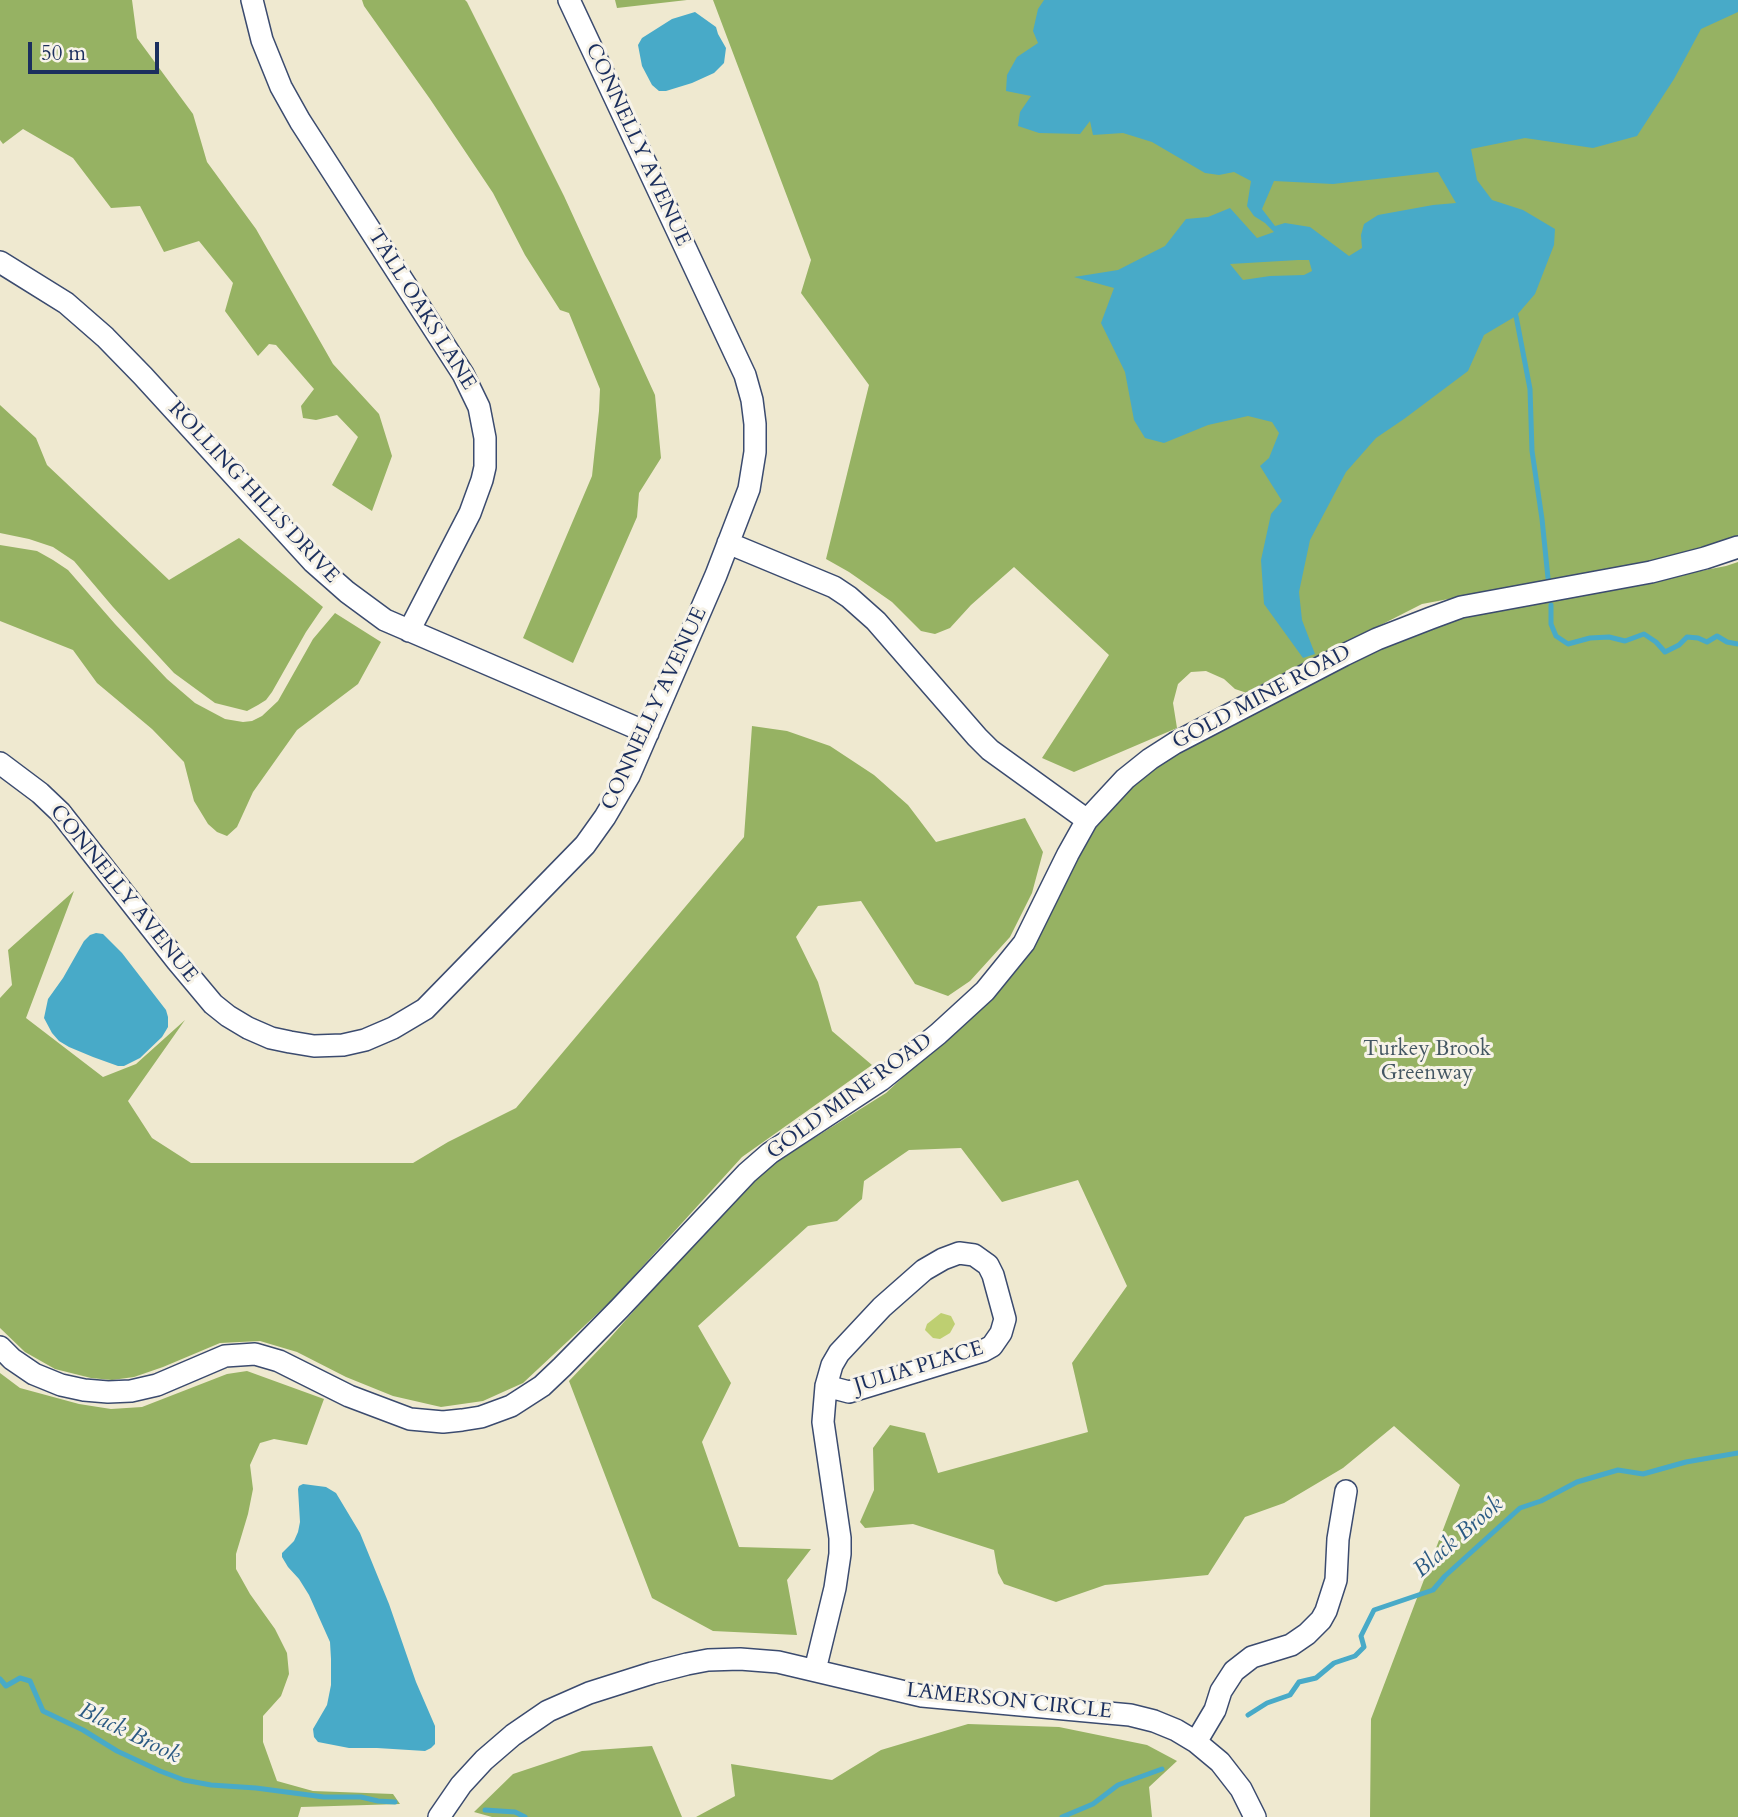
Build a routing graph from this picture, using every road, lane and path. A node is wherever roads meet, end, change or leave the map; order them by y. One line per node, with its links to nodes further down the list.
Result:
1 (252, 0): 6 (street, TALL OAKS LANE)
2 (569, 0): 4 (street, CONNELLY AVENUE)
3 (0, 262): 6 (street, ROLLING HILLS DRIVE)
4 (729, 543): 7 (street, CONNELLY AVENUE); 9 (street)
5 (1738, 547): 9 (street, GOLD MINE ROAD)
6 (410, 631): 7 (street, ROLLING HILLS DRIVE)
7 (648, 733): 8 (street, CONNELLY AVENUE)
8 (0, 763)
9 (1087, 820): 10 (street, GOLD MINE ROAD)
10 (0, 1347)
11 (827, 1386): 11 (street, JULIA PLACE); 13 (street, JULIA PLACE)
12 (1346, 1491): 14 (street)
13 (815, 1670): 14 (street, LAMERSON CIRCLE); 15 (street, LAMERSON CIRCLE)
14 (1196, 1742): 16 (street, LAMERSON CIRCLE)
15 (439, 1817)
16 (1255, 1817)

